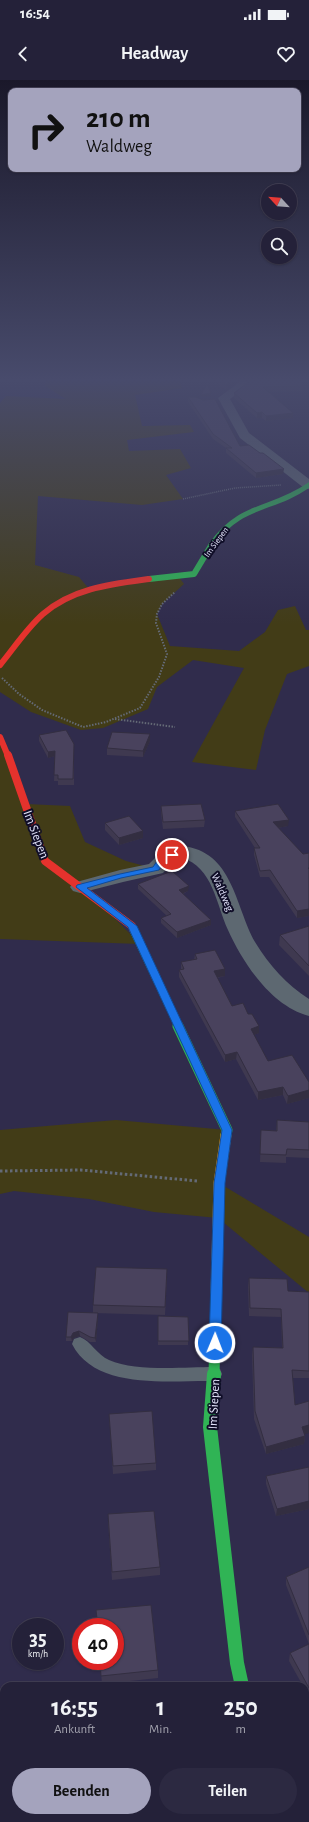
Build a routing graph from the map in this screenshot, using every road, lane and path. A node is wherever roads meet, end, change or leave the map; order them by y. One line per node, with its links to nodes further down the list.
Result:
1 (279, 462): 2 (street)
2 (309, 485): 3 (path); 4 (street, Im Siepen)
3 (183, 498)
4 (194, 574): 5 (street); 7 (path)
5 (0, 665)
6 (0, 677): 7 (path)
7 (115, 719): 8 (path)
8 (175, 727)
9 (0, 737): 10 (street, Im Siepen)
10 (80, 887): 11 (street, Waldweg); 13 (street, Im Siepen)
11 (309, 1009)
12 (0, 1171): 13 (path)
13 (219, 1183): 15 (street, Im Siepen)
14 (80, 1344): 15 (lane)
15 (214, 1374): 16 (street, Im Siepen)
16 (241, 1682)

